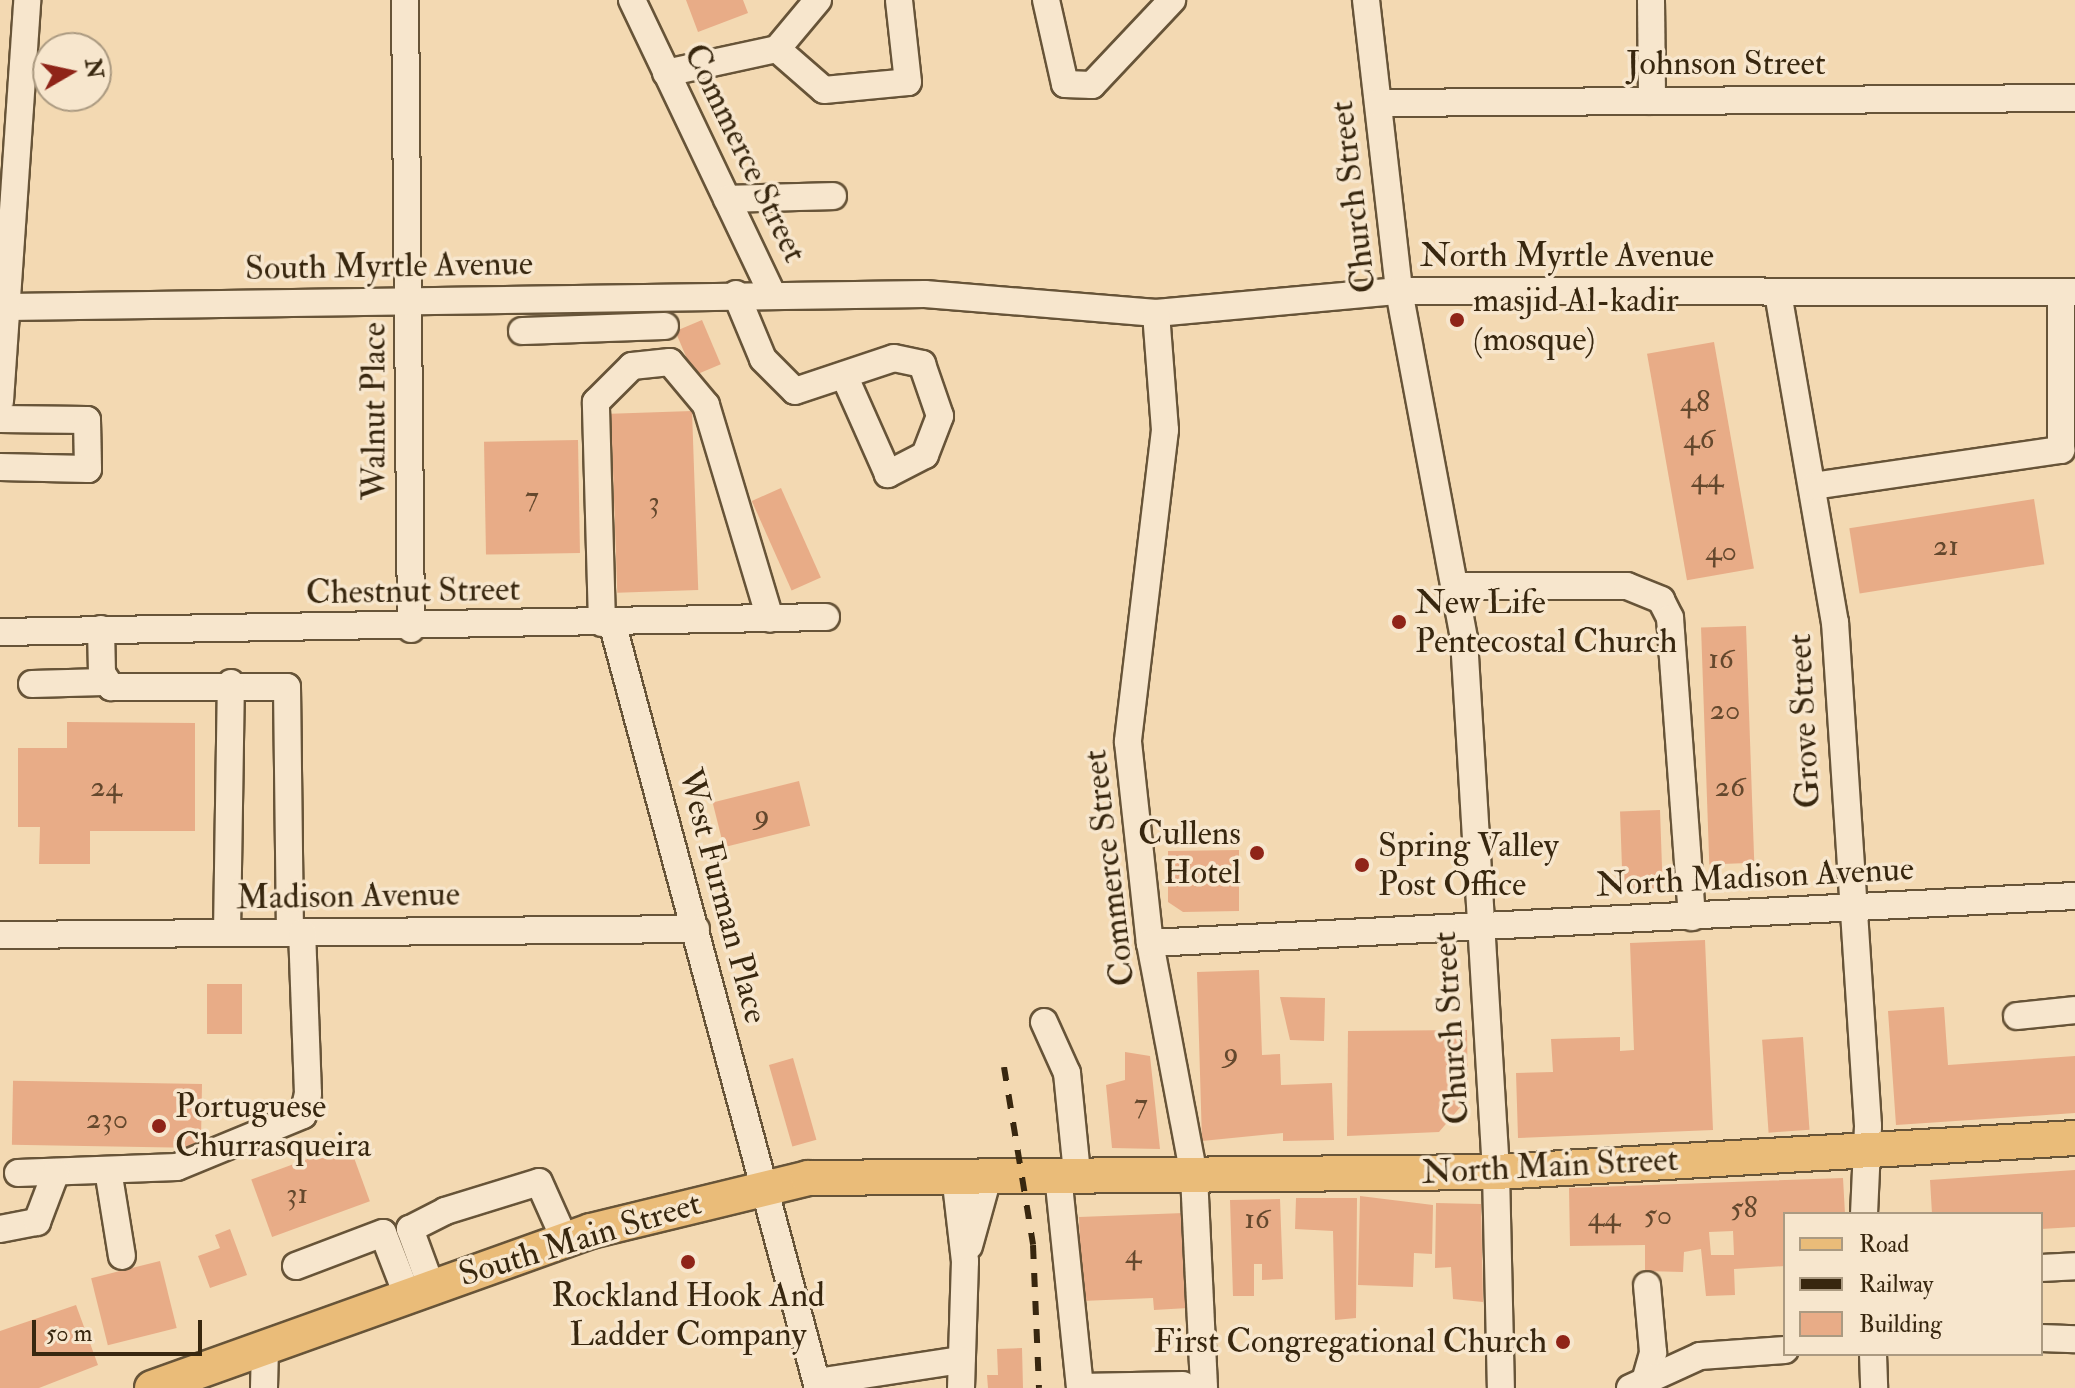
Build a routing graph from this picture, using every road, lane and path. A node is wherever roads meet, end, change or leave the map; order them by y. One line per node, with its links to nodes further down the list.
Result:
1 (27, 0): 24 (street)
2 (405, 0): 23 (street, Walnut Place)
3 (632, 0): 11 (street, Commerce Street)
4 (818, 0): 10 (street)
5 (899, 0): 10 (street)
6 (1046, 0): 7 (street)
7 (1172, 0)
8 (1366, 0): 14 (street, Church Street)
9 (1651, 0): 13 (street)
10 (777, 49): 11 (street)
11 (666, 73): 16 (street, Commerce Street)
12 (2075, 98): 13 (street, Johnson Street)
13 (1652, 101): 14 (street, Johnson Street)
14 (1378, 103): 17 (street, Church Street)
15 (833, 196): 16 (street)
16 (727, 199): 21 (street, Commerce Street)
17 (1399, 291): 19 (street, North Myrtle Avenue); 25 (street, North Myrtle Avenue); 34 (street, Church Street)
18 (2068, 292): 19 (street, North Myrtle Avenue); 33 (street)
19 (1778, 293): 33 (street, Grove Street)
20 (736, 294): 21 (street, South Myrtle Avenue); 22 (street, South Myrtle Avenue); 29 (street)
21 (772, 294): 25 (street, North Myrtle Avenue)
22 (664, 296): 23 (street, South Myrtle Avenue); 26 (street)
23 (409, 302): 24 (street, South Myrtle Avenue); 39 (street, Walnut Place)
24 (8, 307): 30 (street)
25 (1156, 313): 52 (street, Commerce Street)
26 (665, 326): 27 (street); 28 (street)
27 (522, 331)
28 (670, 362): 36 (street); 37 (street, West Furman Place)
29 (844, 375): 29 (street)
30 (0, 401)
31 (0, 419): 32 (street)
32 (0, 467)
33 (1813, 486): 45 (street, Grove Street)
34 (1454, 586): 46 (street); 47 (street, Church Street)
35 (826, 617): 36 (street, Chestnut Street)
36 (770, 619): 37 (street, Chestnut Street)
37 (608, 624): 39 (street, Chestnut Street); 48 (street, West Furman Place)
38 (101, 629): 39 (street, Chestnut Street); 40 (street, Chestnut Street); 41 (street)
39 (411, 629)
40 (0, 632)
41 (104, 682): 42 (street); 43 (street)
42 (231, 683): 49 (street); 50 (street)
43 (32, 684)
44 (2075, 896): 45 (street, North Madison Avenue)
45 (1851, 908): 46 (street, North Madison Avenue); 57 (street, Grove Street)
46 (1692, 917): 47 (street, North Madison Avenue)
47 (1480, 928): 52 (street, North Madison Avenue); 60 (street, Church Street)
48 (696, 929): 49 (street, Madison Avenue); 67 (street, West Furman Place)
49 (296, 932): 50 (street, Madison Avenue); 58 (street)
50 (227, 933): 51 (street, Madison Avenue)
51 (0, 935)
52 (1150, 943): 66 (street, Commerce Street)
53 (2075, 1010): 54 (street)
54 (2017, 1016)
55 (1044, 1022): 63 (street)
56 (2075, 1138): 57 (main road, North Main Street)
57 (1864, 1149): 60 (main road, North Main Street); 68 (street, Grove Street)
58 (108, 1170): 59 (street); 71 (street)
59 (56, 1172): 61 (street); 69 (street)
60 (1496, 1172): 66 (main road, North Main Street); 91 (street, Church Street)
61 (18, 1173)
62 (989, 1174): 64 (main road, South Main Street); 65 (main road, South Main Street); 72 (street)
63 (1068, 1174): 65 (main road, North Main Street); 66 (main road, North Main Street); 86 (street)
64 (955, 1175): 67 (main road, South Main Street); 72 (street)
65 (1024, 1175)
66 (1194, 1175): 85 (street, Commerce Street)
67 (763, 1184): 70 (main road, South Main Street); 84 (street, West Furman Place)
68 (1864, 1212)
69 (0, 1229)
70 (565, 1240): 77 (main road, South Main Street); 77 (street)
71 (122, 1256)
72 (965, 1261): 83 (street)
73 (296, 1266): 77 (street)
74 (2075, 1266): 75 (street)
75 (2043, 1268)
76 (1647, 1285): 87 (street)
77 (419, 1290): 80 (main road, South Main Street)
78 (2043, 1338): 79 (street)
79 (2075, 1339)
80 (265, 1347): 88 (main road, South Main Street); 89 (street)
81 (1783, 1350): 87 (street)
82 (1873, 1356): 92 (street)
83 (961, 1360): 84 (street); 90 (street)
84 (817, 1385)
85 (1194, 1386): 86 (street)
86 (1080, 1387)
87 (1638, 1387)
88 (152, 1388)
89 (264, 1388)
90 (961, 1388)
91 (1501, 1388)
92 (1874, 1388)

